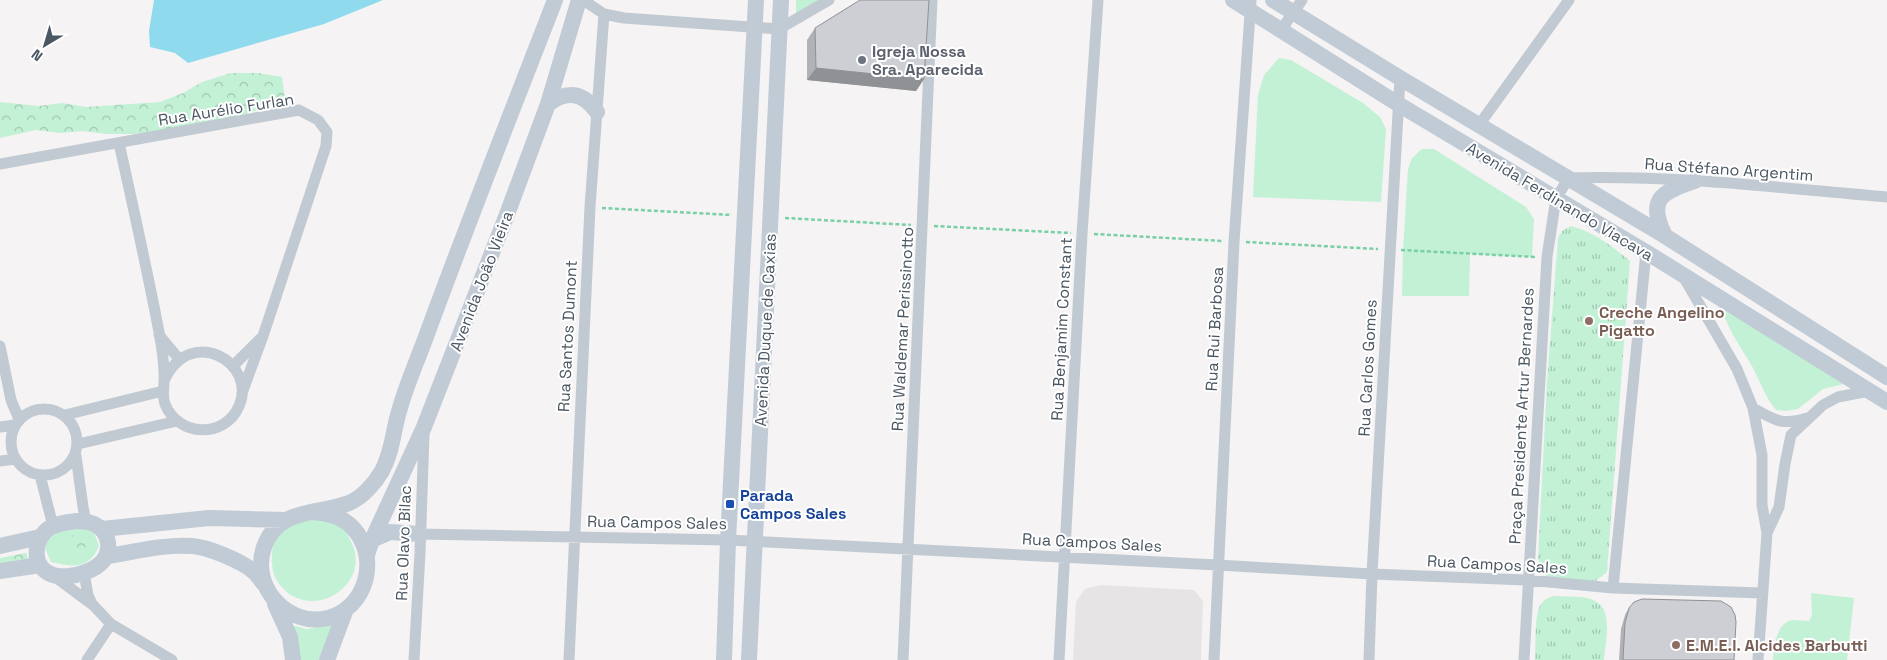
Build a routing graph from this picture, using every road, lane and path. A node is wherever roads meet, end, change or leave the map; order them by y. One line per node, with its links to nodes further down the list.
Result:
1 (555, 0): 53 (street, Avenida João Vieira)
2 (579, 0): 19 (street, Avenida João Vieira)
3 (583, 0): 14 (street)
4 (756, 0): 15 (street, Avenida Duque de Caxias)
5 (781, 0): 16 (street, Avenida Duque de Caxias)
6 (829, 0): 16 (street)
7 (932, 0): 66 (street, Rua Waldemar Perissinotto)
8 (1098, 0): 68 (street, Rua Benjamim Constant)
9 (1233, 0): 12 (street, Avenida Ferdinando Viacava)
10 (1273, 0): 13 (street, Avenida Ferdinando Viacava)
11 (1569, 0): 22 (street)
12 (1251, 5): 17 (street, Avenida Ferdinando Viacava); 70 (street, Rua Rui Barbosa)
13 (1298, 6): 17 (street); 18 (street, Avenida Ferdinando Viacava)
14 (604, 14): 15 (street); 21 (street, Rua Santos Dumont)
15 (754, 26): 16 (street); 62 (street, Avenida Duque de Caxias)
16 (779, 29): 63 (street, Avenida Duque de Caxias)
17 (1281, 30): 20 (street, Avenida Ferdinando Viacava)
18 (1400, 78): 20 (street, Rua Carlos Gomes); 22 (street, Avenida Ferdinando Viacava)
19 (548, 104): 21 (street); 48 (street, Avenida João Vieira)
20 (1398, 104): 28 (street, Avenida Ferdinando Viacava); 73 (street, Rua Carlos Gomes)
21 (597, 112): 60 (street, Rua Santos Dumont)
22 (1479, 125): 25 (street, Avenida Ferdinando Viacava)
23 (119, 143): 24 (street, Rua Aurélio Furlan); 32 (street); 33 (street, Rua Aurélio Furlan)
24 (0, 164)
25 (1569, 178): 26 (street, Rua Stéfano Argentim); 28 (street, Praça Presidente Artur Bernardes); 29 (street, Avenida Ferdinando Viacava)
26 (1694, 181): 27 (street, Rua Stéfano Argentim); 29 (street)
27 (1887, 197)
28 (1556, 198): 30 (street, Avenida Ferdinando Viacava); 75 (street, Praça Presidente Artur Bernardes)
29 (1666, 236): 37 (street, Avenida Ferdinando Viacava)
30 (1646, 252): 31 (street, Avenida Ferdinando Viacava); 77 (street)
31 (1682, 274): 39 (street, Avenida Ferdinando Viacava); 42 (street)
32 (160, 335): 35 (street); 38 (street)
33 (263, 336): 36 (street, Rua Aurélio Furlan); 40 (street, Rua Aurélio Furlan)
34 (0, 346): 46 (street)
35 (179, 359): 36 (street); 38 (street)
36 (233, 366): 40 (street)
37 (1887, 378)
38 (164, 386): 43 (street); 45 (street)
39 (1869, 391): 41 (street, Avenida Ferdinando Viacava); 44 (street)
40 (242, 393): 45 (street)
41 (1887, 402)
42 (1753, 408): 44 (street); 58 (street)
43 (65, 416): 46 (street); 49 (street)
44 (1810, 416): 58 (street)
45 (177, 421): 49 (street)
46 (17, 422): 47 (street); 50 (street)
47 (0, 427)
48 (424, 427): 59 (street, Rua Olavo Bilac); 65 (street, Avenida João Vieira)
49 (77, 450): 52 (street); 55 (street)
50 (16, 459): 51 (street); 52 (street)
51 (0, 461)
52 (40, 475): 56 (street)
53 (311, 512): 54 (street); 65 (street)
54 (286, 520): 57 (street); 76 (street)
55 (86, 522): 56 (street); 57 (street)
56 (53, 526): 61 (street)
57 (102, 529): 67 (street)
58 (1768, 533): 78 (street)
59 (420, 534): 60 (street, Rua Campos Sales); 65 (street); 87 (street, Rua Olavo Bilac)
60 (575, 536): 62 (street, Rua Campos Sales); 88 (street, Rua Santos Dumont)
61 (40, 537): 64 (street); 69 (street)
62 (728, 540): 63 (street, Rua Campos Sales); 89 (street, Avenida Duque de Caxias)
63 (755, 542): 66 (street, Rua Campos Sales); 90 (street, Avenida Duque de Caxias)
64 (0, 546)
65 (370, 548): 81 (street)
66 (908, 548): 68 (street, Rua Campos Sales); 91 (street, Rua Waldemar Perissinotto)
67 (106, 556): 72 (street); 76 (street)
68 (1065, 556): 70 (street, Rua Campos Sales); 92 (street, Rua Benjamim Constant)
69 (40, 565): 71 (street); 74 (street)
70 (1218, 565): 73 (street, Rua Campos Sales); 93 (street, Rua Rui Barbosa)
71 (1, 572)
72 (84, 573): 74 (street); 80 (street)
73 (1372, 574): 75 (street, Rua Campos Sales); 94 (street, Rua Carlos Gomes)
74 (54, 576): 80 (street)
75 (1528, 580): 77 (street, Rua Campos Sales); 95 (street, Praça Presidente Artur Bernardes)
76 (263, 582): 79 (street)
77 (1613, 588): 78 (street, Rua Campos Sales)
78 (1762, 593): 96 (street)
79 (274, 602): 81 (street); 85 (street)
80 (93, 605): 82 (street)
81 (346, 609): 86 (street)
82 (110, 624): 83 (street); 84 (street)
83 (87, 660)
84 (172, 660)
85 (293, 660)
86 (327, 660)
87 (414, 660)
88 (569, 660)
89 (724, 660)
90 (749, 660)
91 (902, 660)
92 (1059, 660)
93 (1214, 660)
94 (1369, 660)
95 (1524, 660)
96 (1758, 660)

